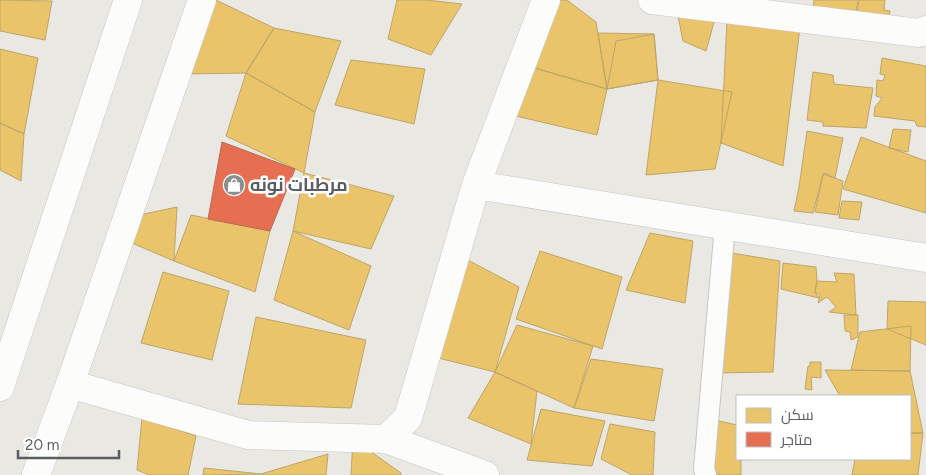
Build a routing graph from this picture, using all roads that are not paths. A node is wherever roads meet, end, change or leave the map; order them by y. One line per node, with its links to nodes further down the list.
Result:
1 (128, 0): 11 (street)
2 (202, 0): 10 (street)
3 (546, 0): 7 (street)
4 (652, 0): 5 (street)
5 (781, 8): 6 (street)
6 (926, 30)
7 (476, 185): 8 (street); 12 (street)
8 (725, 225): 9 (street); 15 (lane)
9 (926, 258)
10 (70, 384): 12 (street); 13 (street)
11 (0, 387)
12 (386, 439): 14 (street)
13 (36, 475)
14 (485, 475)
15 (706, 475)

